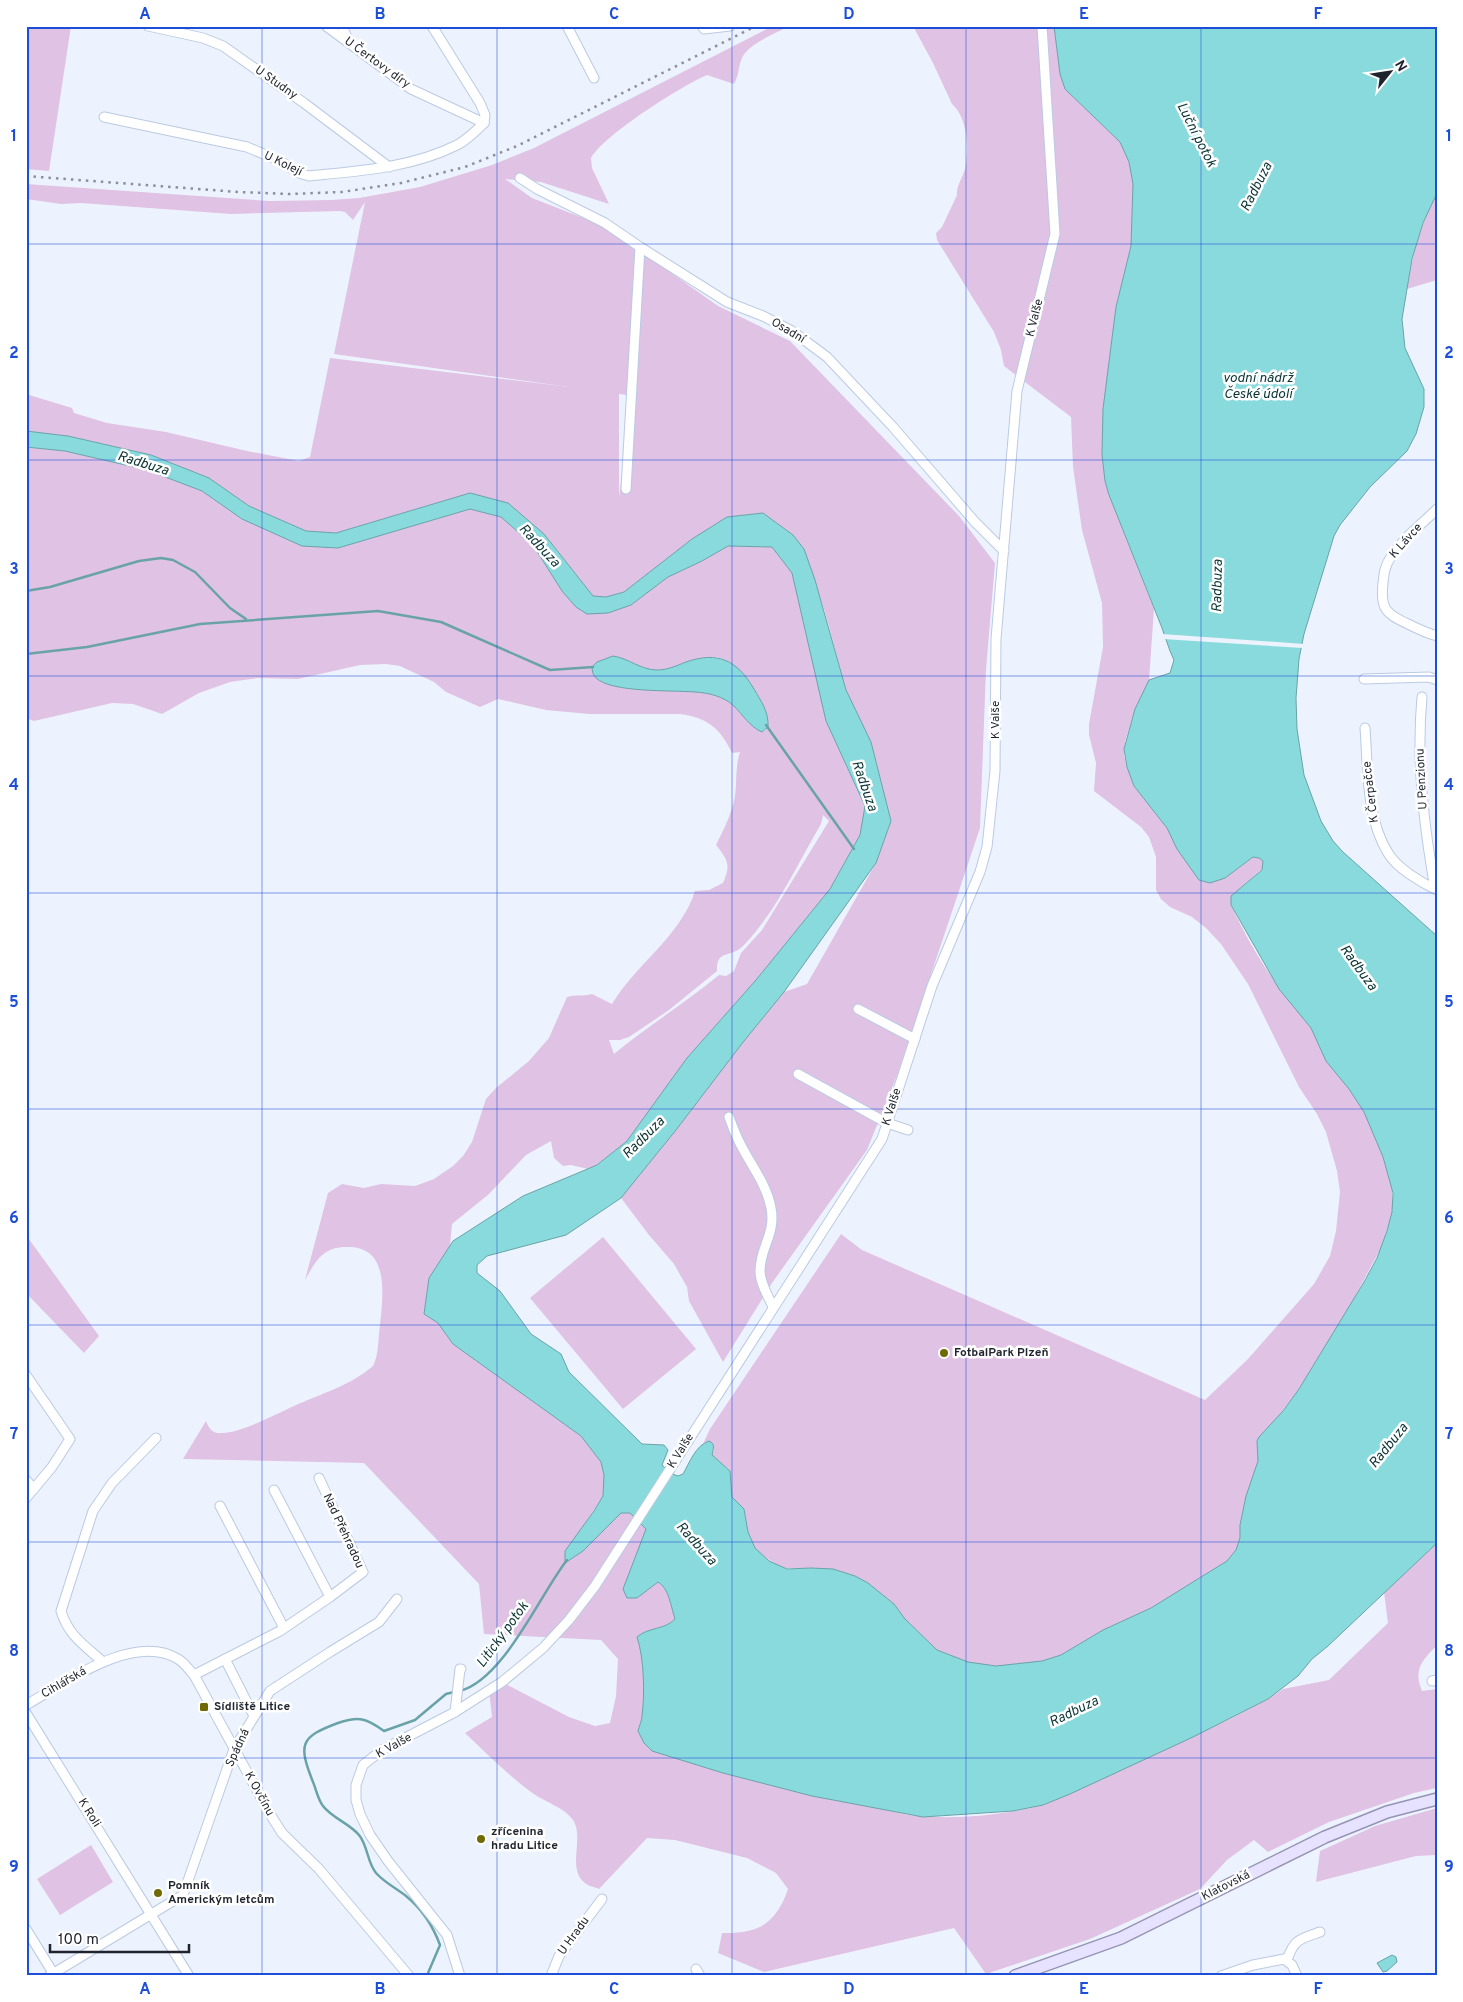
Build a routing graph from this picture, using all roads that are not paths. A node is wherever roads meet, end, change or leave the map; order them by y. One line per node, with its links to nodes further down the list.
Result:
1 (148, 26): 13 (street, U Studny)
2 (326, 26): 9 (street, U Čertovy díry)
3 (342, 26): 9 (street)
4 (432, 26): 12 (street)
5 (567, 26): 10 (street)
6 (702, 26): 7 (street)
7 (730, 26)
8 (1042, 26): 18 (street, K Valše)
9 (349, 43): 12 (street, U Čertovy díry)
10 (594, 78)
11 (104, 117): 13 (street, U Kolejí)
12 (484, 123): 13 (street, U Kolejí)
13 (389, 167)
14 (520, 178): 15 (street, Osadní)
15 (640, 247): 16 (street); 18 (street, Osadní)
16 (626, 489)
17 (1437, 510): 19 (street, K Lávce)
18 (1004, 551): 26 (street, K Valše)
19 (1437, 636)
20 (1364, 679): 21 (street)
21 (1437, 680)
22 (1422, 697): 24 (street, U Penzionu)
23 (1365, 728): 24 (street, K Čerpačce)
24 (1436, 889)
25 (858, 1009): 26 (street)
26 (915, 1039): 29 (street, K Valše)
27 (798, 1074): 29 (street)
28 (729, 1117): 31 (street)
29 (887, 1123): 30 (street); 31 (street, K Valše)
30 (908, 1130)
31 (773, 1307): 48 (street, K Valše)
32 (26, 1375): 36 (street)
33 (156, 1438): 44 (street)
34 (319, 1478): 40 (street, Nad Přehradou)
35 (26, 1480): 36 (street)
36 (34, 1489): 38 (street)
37 (274, 1490): 40 (street)
38 (26, 1498)
39 (220, 1506): 42 (street)
40 (330, 1597): 42 (street, Nad Přehradou)
41 (397, 1599): 50 (street, Spádná)
42 (284, 1628): 43 (street, Nad Přehradou)
43 (225, 1659): 46 (street, Nad Přehradou); 50 (street)
44 (102, 1661): 46 (street, K Ovčínu); 47 (street, Cihlářská)
45 (462, 1669): 48 (street)
46 (194, 1675): 51 (street, K Ovčínu)
47 (26, 1704)
48 (455, 1712): 61 (street, K Valše)
49 (26, 1713): 54 (street, K Roli)
50 (254, 1716): 51 (street, Spádná)
51 (234, 1749): 54 (street, Spádná); 60 (street, K Ovčínu)
52 (1437, 1799): 63 (main road, Klatovská)
53 (602, 1899): 62 (street, U Hradu)
54 (151, 1914): 58 (street, Spádná); 59 (street, K Roli)
55 (26, 1929): 58 (street)
56 (1320, 1932): 57 (street)
57 (1287, 1960): 64 (street); 65 (street)
58 (53, 1975)
59 (190, 1976)
60 (409, 1976)
61 (460, 1976)
62 (551, 1976)
63 (1016, 1976)
64 (1221, 1976)
65 (1297, 1976)

